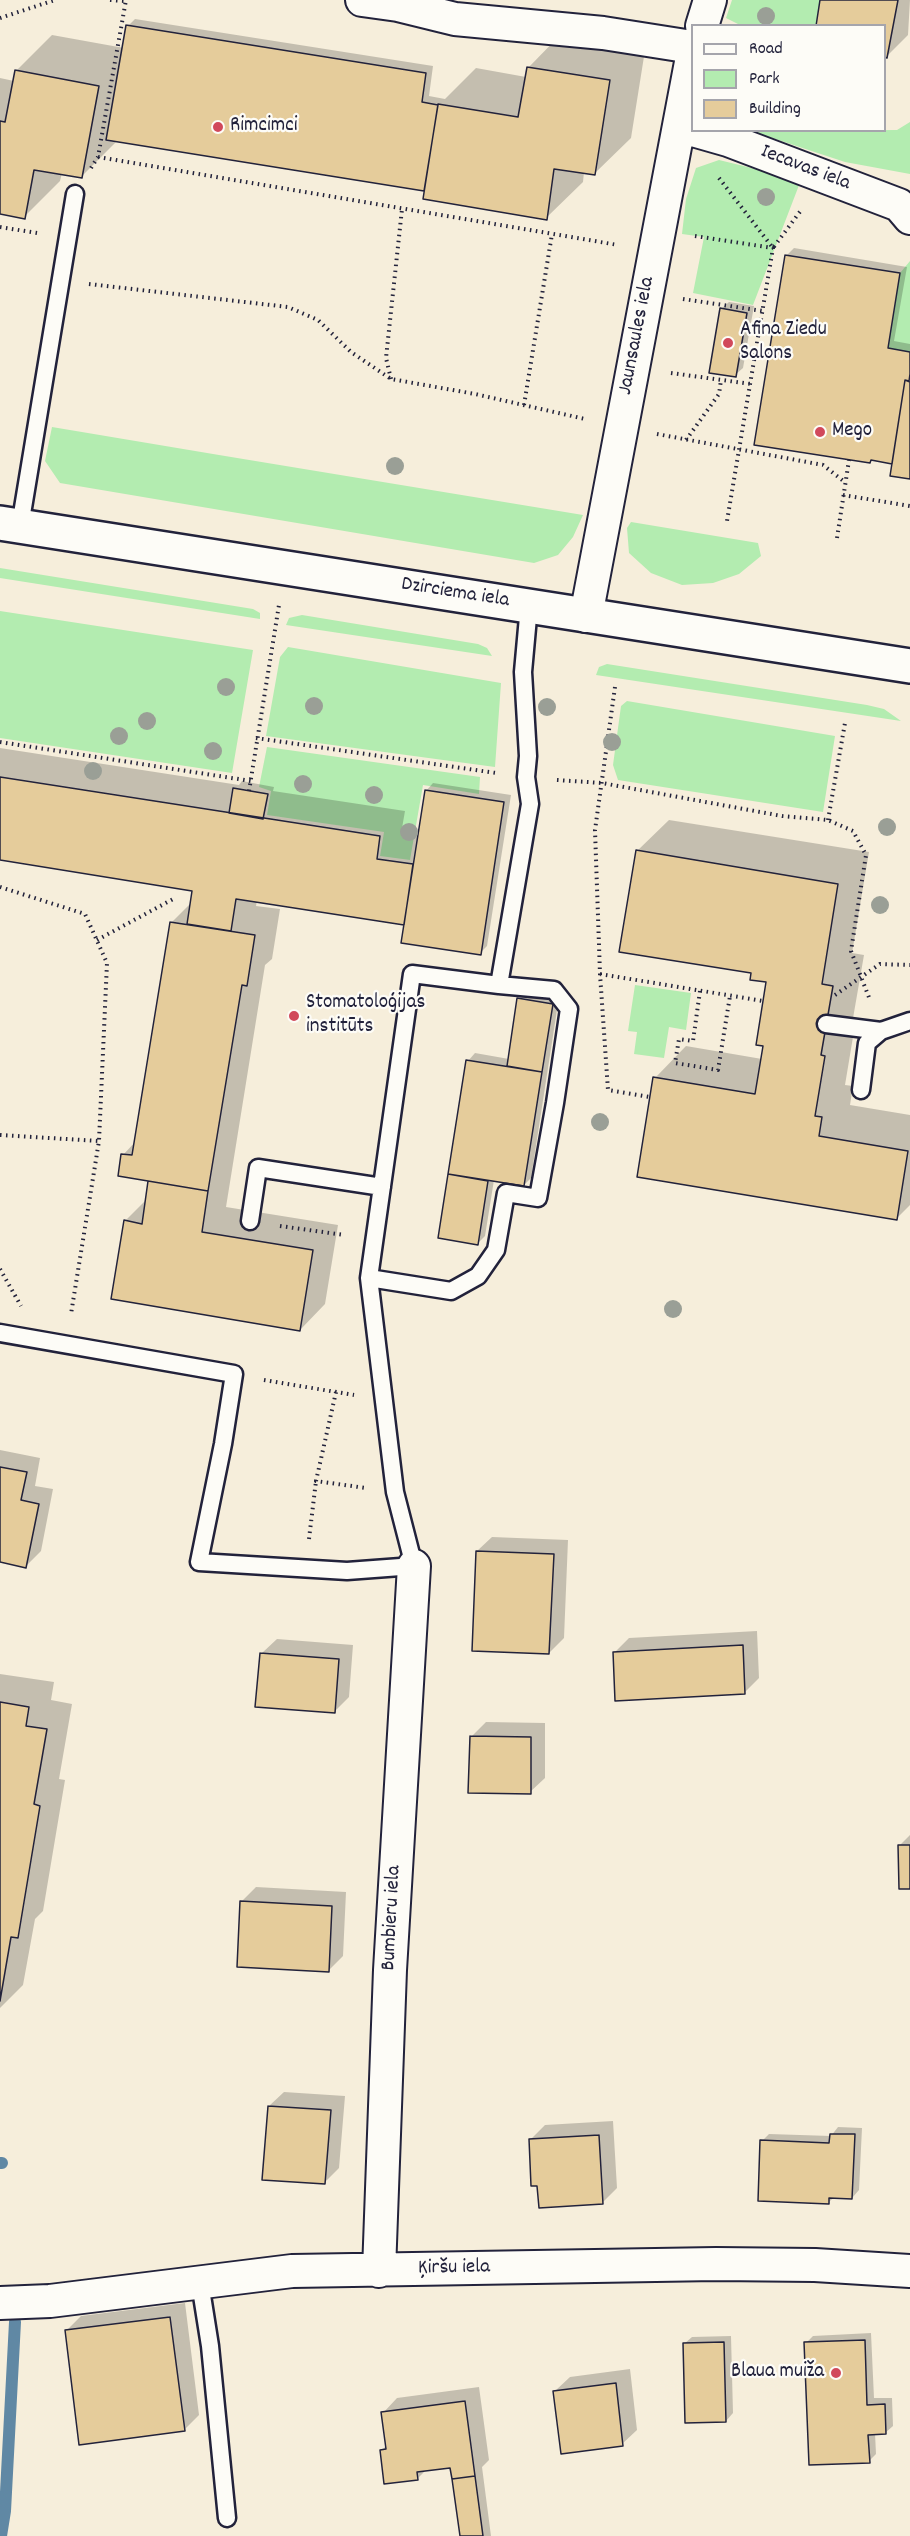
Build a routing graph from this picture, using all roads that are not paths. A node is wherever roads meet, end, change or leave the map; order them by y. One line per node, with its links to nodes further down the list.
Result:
1 (362, 0): 3 (street)
2 (710, 0): 4 (street)
3 (400, 2): 5 (street)
4 (703, 24)
5 (691, 47)
6 (691, 86): 7 (street, Jaunsaules iela)
7 (688, 129): 13 (street, Jaunsaules iela)
8 (699, 132): 10 (street, Iecavas iela)
9 (75, 194): 11 (lane)
10 (910, 218)
11 (10, 524): 12 (street, Dzirciema iela)
12 (529, 606): 13 (street, Dzirciema iela); 15 (lane)
13 (586, 615): 14 (street, Dzirciema iela)
14 (910, 666)
15 (500, 985): 20 (lane); 22 (lane)
16 (910, 1022): 18 (lane)
17 (826, 1024): 18 (lane)
18 (881, 1031): 19 (lane)
19 (861, 1090)
20 (382, 1187): 21 (lane); 22 (lane)
21 (250, 1221)
22 (369, 1278): 24 (lane)
23 (0, 1333): 24 (lane)
24 (414, 1566): 25 (street, Bumbieru iela)
25 (379, 2271): 26 (street, Ķiršu iela); 27 (street, Ķiršu iela)
26 (910, 2271)
27 (200, 2283): 28 (street, Ķiršu iela); 29 (lane)
28 (0, 2302)
29 (227, 2518)

